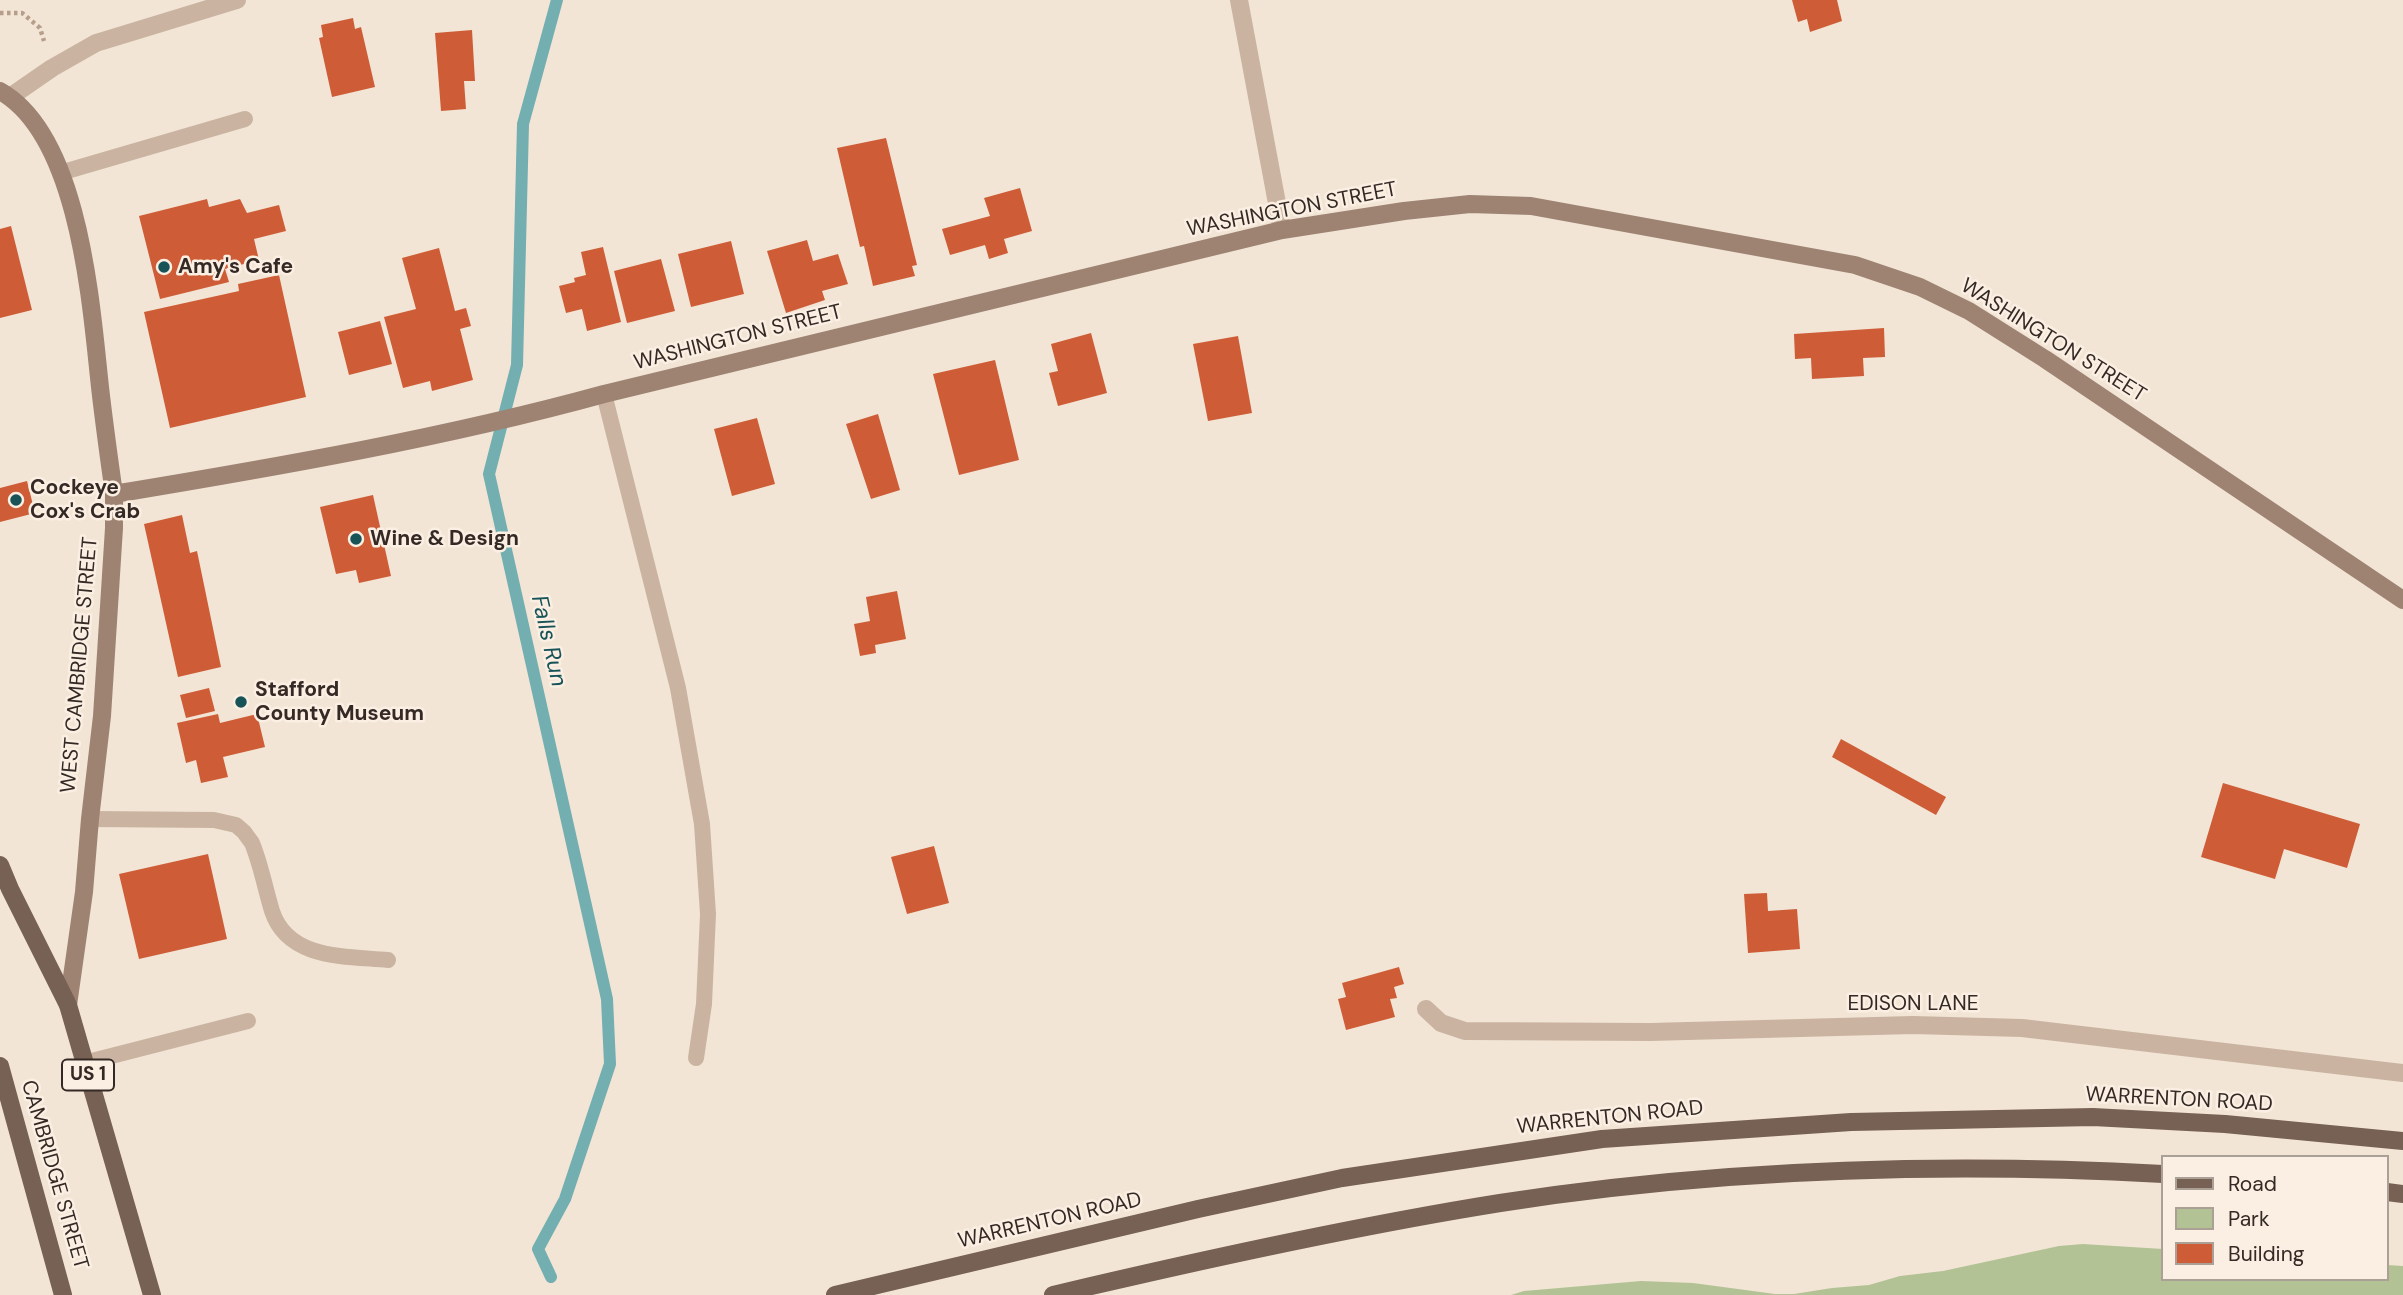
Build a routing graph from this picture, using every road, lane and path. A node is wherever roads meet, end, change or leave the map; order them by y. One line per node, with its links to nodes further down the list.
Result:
1 (237, 0): 4 (street)
2 (1239, 0): 8 (street)
3 (0, 13): 4 (path)
4 (52, 68): 5 (street)
5 (5, 94): 7 (street, WEST CAMBRIDGE STREET)
6 (245, 119): 7 (lane)
7 (60, 173): 10 (street, WEST CAMBRIDGE STREET)
8 (1282, 230): 9 (street, WASHINGTON STREET); 11 (street, WASHINGTON STREET)
9 (604, 394): 10 (street, WASHINGTON STREET); 18 (lane)
10 (114, 494): 12 (street, WEST CAMBRIDGE STREET)
11 (2403, 600)
12 (90, 819): 14 (lane); 15 (street, WEST CAMBRIDGE STREET)
13 (0, 864): 15 (main road, US 1)
14 (388, 960)
15 (68, 1005): 19 (main road, US 1)
16 (1426, 1009): 21 (street, EDISON LANE)
17 (248, 1021): 19 (lane)
18 (696, 1058)
19 (84, 1063): 25 (main road, US 1)
20 (0, 1066): 24 (main road, CAMBRIDGE STREET)
21 (2403, 1073)
22 (2403, 1141): 26 (main road, WARRENTON ROAD)
23 (2162, 1174): 27 (main road)
24 (63, 1295)
25 (152, 1295)
26 (835, 1295)
27 (1053, 1295)

